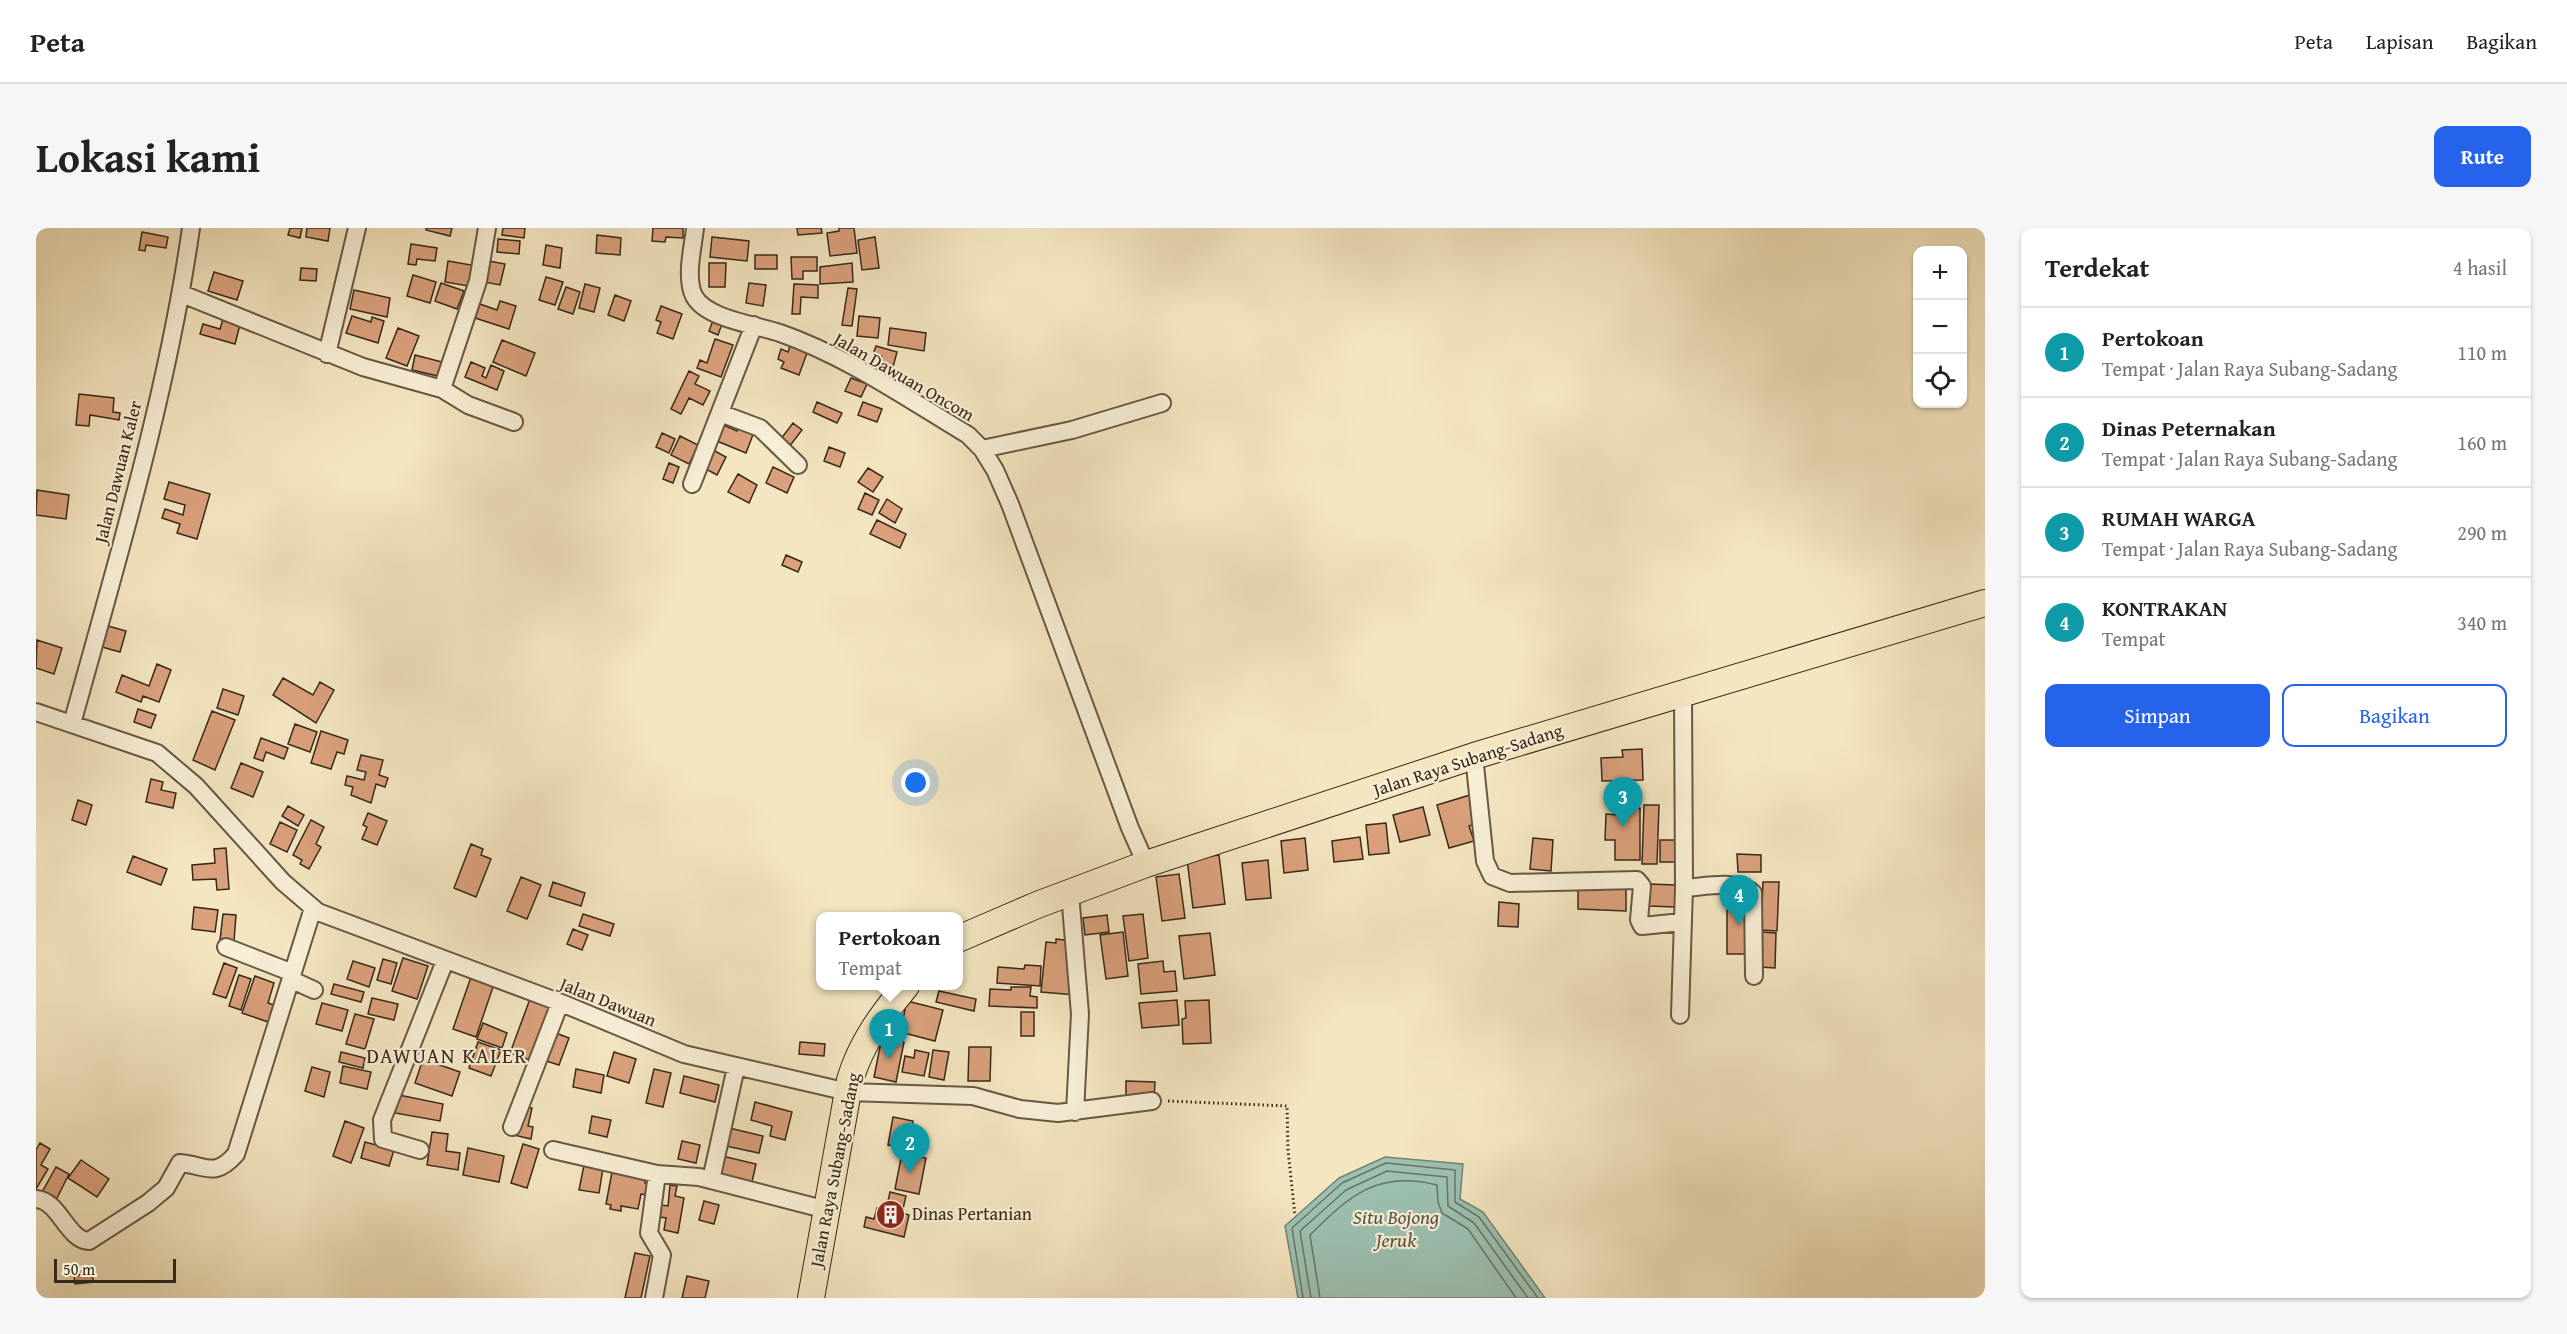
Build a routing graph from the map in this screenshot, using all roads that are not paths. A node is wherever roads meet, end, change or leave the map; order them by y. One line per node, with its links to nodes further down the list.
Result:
1 (191, 228): 5 (street, Jalan Dawuan Kaler)
2 (357, 228): 7 (street)
3 (487, 228): 8 (street)
4 (695, 228): 6 (street, Jalan Dawuan Oncom)
5 (182, 294): 7 (street); 18 (street, Jalan Dawuan Kaler)
6 (754, 325): 10 (street); 12 (street, Jalan Dawuan Oncom)
7 (327, 354): 8 (street)
8 (441, 389): 11 (street)
9 (1162, 403): 12 (street)
10 (720, 413): 13 (street); 14 (street)
11 (514, 422)
12 (982, 449): 20 (street, Jalan Dawuan Oncom)
13 (798, 465)
14 (692, 484)
15 (1985, 603): 16 (main road, Jalan Raya Subang-Sadang)
16 (1683, 693): 19 (main road, Jalan Raya Subang-Sadang); 21 (street)
17 (36, 712): 18 (street, Jalan Dawuan)
18 (72, 724): 23 (street, Jalan Dawuan)
19 (1474, 756): 20 (main road, Jalan Raya Subang-Sadang); 24 (street)
20 (1146, 864): 22 (main road, Jalan Raya Subang-Sadang)
21 (1684, 888): 24 (street); 29 (street)
22 (1070, 893): 25 (main road, Jalan Raya Subang-Sadang); 37 (street)
23 (315, 910): 27 (street, Jalan Dawuan); 28 (street)
24 (1682, 922): 33 (street)
25 (963, 937)
26 (226, 947): 28 (street)
27 (445, 961): 32 (street, Jalan Dawuan); 39 (street)
28 (292, 976): 30 (street); 43 (street)
29 (1754, 976)
30 (314, 990)
31 (903, 990): 35 (main road, Jalan Raya Subang-Sadang)
32 (560, 1003): 34 (street, Jalan Dawuan); 38 (street)
33 (1680, 1015)
34 (736, 1067): 35 (street, Jalan Dawuan); 42 (street)
35 (848, 1092): 37 (street, Jalan Dawuan); 44 (main road, Jalan Raya Subang-Sadang)
36 (1152, 1101): 37 (street, Jalan Dawuan)
37 (1075, 1112)
38 (512, 1127)
39 (420, 1150)
40 (553, 1150): 41 (street)
41 (657, 1174): 42 (street); 45 (street)
42 (711, 1180): 44 (street)
43 (36, 1199)
44 (827, 1210): 46 (main road, Jalan Raya Subang-Sadang)
45 (654, 1298)
46 (811, 1298)

